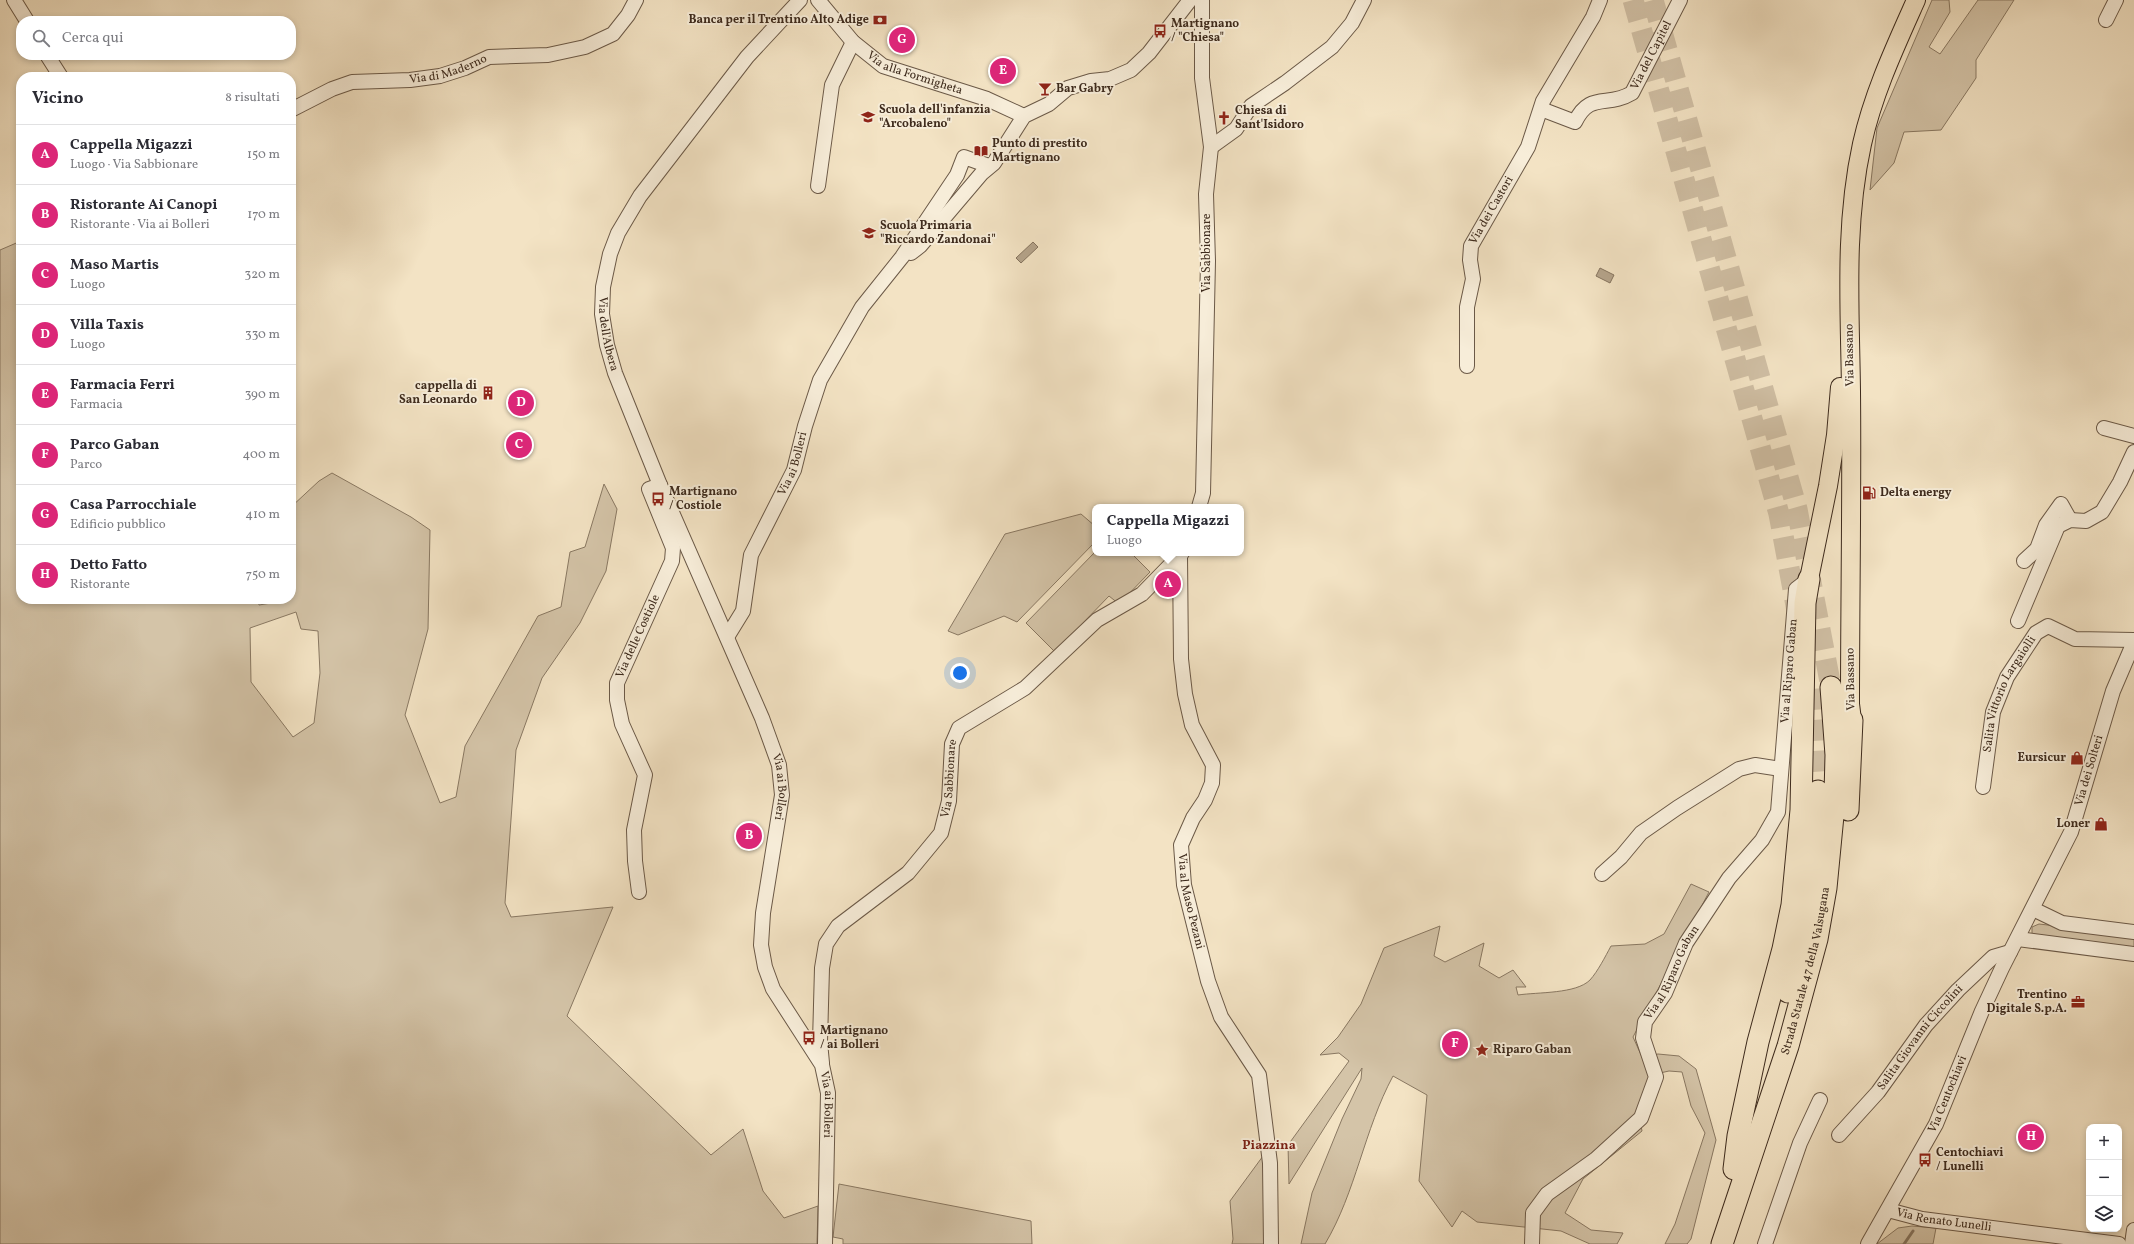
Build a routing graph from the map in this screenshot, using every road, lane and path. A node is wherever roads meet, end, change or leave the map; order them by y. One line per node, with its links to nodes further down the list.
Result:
1 (14, 0): 12 (street)
2 (636, 0): 17 (street, Via di Maderno)
3 (800, 0): 29 (street, Via dell'Albera)
4 (818, 0): 14 (street, Via alla Formigheta)
5 (1190, 0): 19 (street)
6 (1202, 0): 20 (street, Via Sabbionare)
7 (1364, 0): 20 (street)
8 (1600, 0): 18 (street, Via dei Castori)
9 (1680, 0): 18 (street, Via del Capitel)
10 (1916, 0): 24 (main road, Via Bassano)
11 (2116, 0): 13 (street)
12 (24, 16)
13 (2106, 20)
14 (853, 42): 19 (street, Via alla Formigheta); 22 (street, Via alla Formigheta)
15 (50, 60): 16 (street)
16 (58, 72)
17 (296, 108)
18 (1541, 109): 25 (street, Via dei Castori)
19 (1024, 116): 21 (street)
20 (1212, 147): 30 (street, Via Sabbionare)
21 (989, 166): 23 (street); 23 (street, Via ai Bolleri)
22 (818, 186)
23 (904, 255): 37 (street, Via ai Bolleri)
24 (1848, 278): 35 (main road); 40 (main road, Via Bassano)
25 (1467, 366)
26 (2104, 428): 27 (street)
27 (2134, 436)
28 (2134, 452): 31 (street)
29 (660, 485): 37 (street, Via dell'Albera); 45 (street, Via delle Costiole)
30 (1200, 504)
31 (2070, 520): 34 (street); 36 (street)
32 (1180, 556): 52 (street, Via Sabbionare)
33 (1181, 556): 59 (street, Via al Maso Pezani)
34 (2024, 561)
35 (1809, 579): 41 (street, Via al Riparo Gaban); 55 (highway)
36 (2018, 621)
37 (727, 637): 52 (street, Via ai Bolleri)
38 (2134, 641): 42 (street, Salita Vittorio Largaiolli); 46 (street, Via dei Solteri)
39 (1831, 687): 51 (highway, Strada Statale 47 della Valsugana)
40 (1852, 720): 51 (highway)
41 (1780, 769): 44 (street); 60 (street, Via al Riparo Gaban)
42 (1983, 787)
43 (1818, 791): 55 (highway, Strada Statale 47 della Valsugana)
44 (1602, 874)
45 (639, 892)
46 (2033, 909): 47 (street); 48 (street, Via dei Solteri)
47 (2134, 932)
48 (2018, 939): 49 (street, Via Centochiavi); 50 (street)
49 (2010, 952): 54 (street, Salita Giovanni Ciccolini); 56 (street, Via Centochiavi)
50 (2134, 954)
51 (1788, 1046): 62 (highway, Strada Statale 47 della Valsugana)
52 (822, 1065): 58 (street, Via ai Bolleri)
53 (1820, 1100): 63 (street)
54 (1839, 1135)
55 (1734, 1169): 61 (highway, Strada Statale 47 della Valsugana)
56 (1888, 1210): 64 (street, Via Centochiavi); 65 (street, Via Renato Lunelli)
57 (2134, 1230): 66 (street)
58 (825, 1244)
59 (1271, 1244)
60 (1532, 1244)
61 (1708, 1244)
62 (1722, 1244)
63 (1765, 1244)
64 (1868, 1244)
65 (2119, 1244)
66 (2132, 1244)

